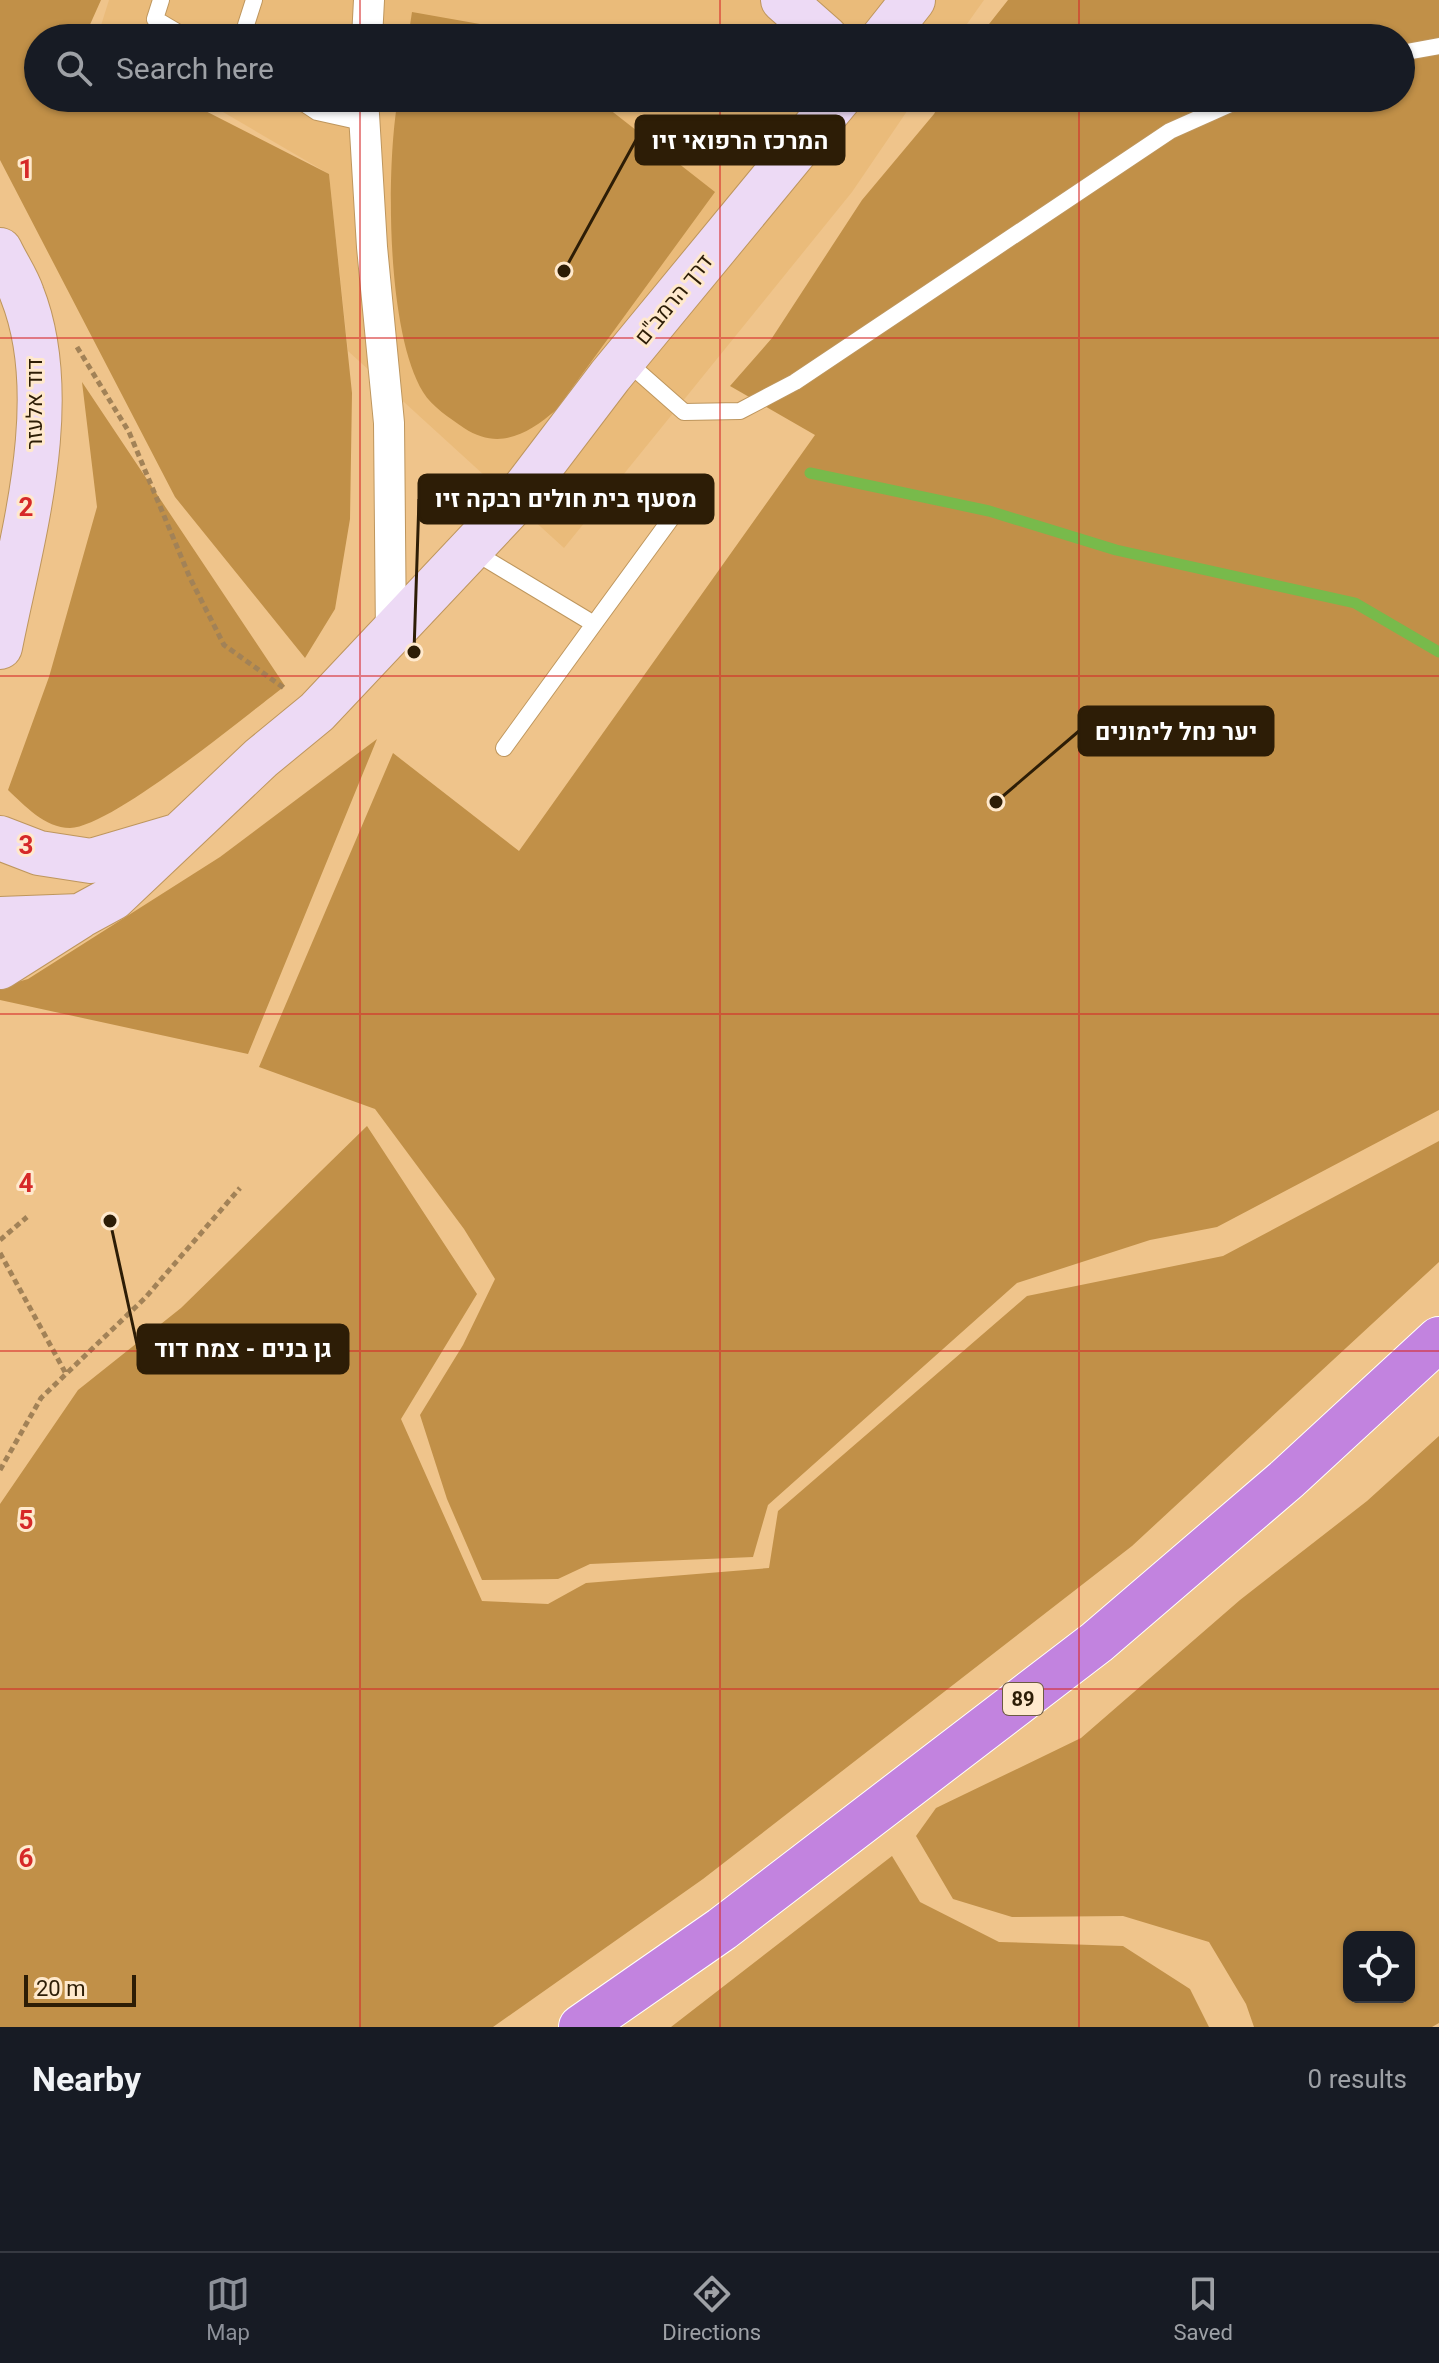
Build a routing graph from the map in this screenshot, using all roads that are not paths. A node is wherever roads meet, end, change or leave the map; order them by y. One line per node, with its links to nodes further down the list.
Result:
1 (161, 0): 6 (lane)
2 (254, 0): 7 (lane)
3 (369, 0): 8 (street)
4 (783, 0): 9 (street)
5 (913, 0): 10 (street)
6 (163, 24)
7 (246, 24)
8 (368, 24)
9 (810, 24)
10 (894, 24)
11 (1439, 46): 12 (lane)
12 (1415, 50)
13 (362, 112): 23 (street)
14 (827, 112): 17 (street, דרך הרמב"ם)
15 (1213, 112): 17 (lane)
16 (0, 250): 20 (street, דוד אלעזר)
17 (616, 370): 19 (street, דרך הרמב"ם)
18 (670, 520): 22 (lane)
19 (470, 549): 22 (lane); 23 (street, דרך הרמב"ם)
20 (17, 562): 21 (street, דוד אלעזר); 24 (street, דוד אלעזר)
21 (0, 608)
22 (594, 624): 25 (lane)
23 (391, 638): 26 (street, דרך הרמב"ם)
24 (0, 647)
25 (504, 748)
26 (186, 833): 27 (street, דרך הרמב"ם); 28 (street, דרך הרמב"ם)
27 (0, 838)
28 (80, 916): 29 (street, דרך הרמב"ם); 30 (street)
29 (0, 919)
30 (0, 967)
31 (1439, 1339): 32 (highway, 89)
32 (581, 2027)

